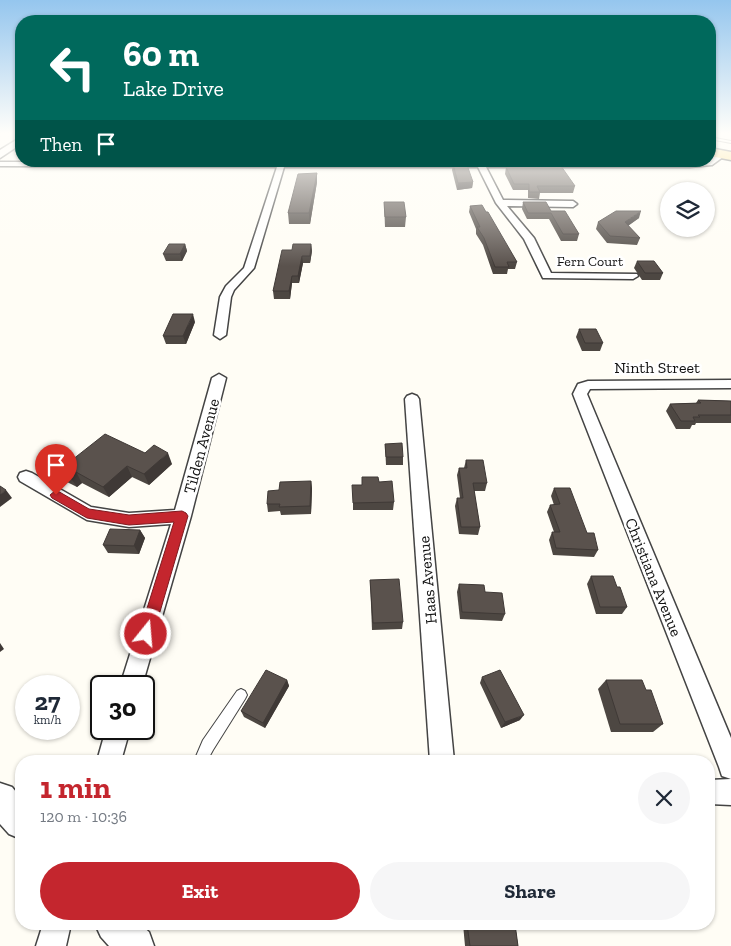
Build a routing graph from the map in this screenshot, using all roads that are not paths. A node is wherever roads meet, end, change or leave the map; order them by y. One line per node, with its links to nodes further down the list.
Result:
1 (277, 177): 6 (street)
2 (488, 177): 3 (street)
3 (500, 203): 4 (street); 5 (street, Fern Court)
4 (573, 204)
5 (633, 276)
6 (220, 335)
7 (219, 378): 12 (street, Tilden Avenue)
8 (731, 384): 9 (street, Ninth Street)
9 (583, 387): 19 (street, Christiana Avenue)
10 (412, 399): 18 (street, Haas Avenue)
11 (26, 477): 12 (street)
12 (182, 516): 13 (street, Tilden Avenue)
13 (134, 675)
14 (241, 695): 17 (lane)
15 (115, 740): 16 (street)
16 (110, 755)
17 (203, 755)
18 (442, 755)
19 (731, 767)
20 (715, 792): 21 (street)
21 (731, 792)
22 (0, 799): 23 (street)
23 (15, 815)
24 (55, 930): 26 (street)
25 (120, 930): 27 (street)
26 (50, 946)
27 (135, 946)

